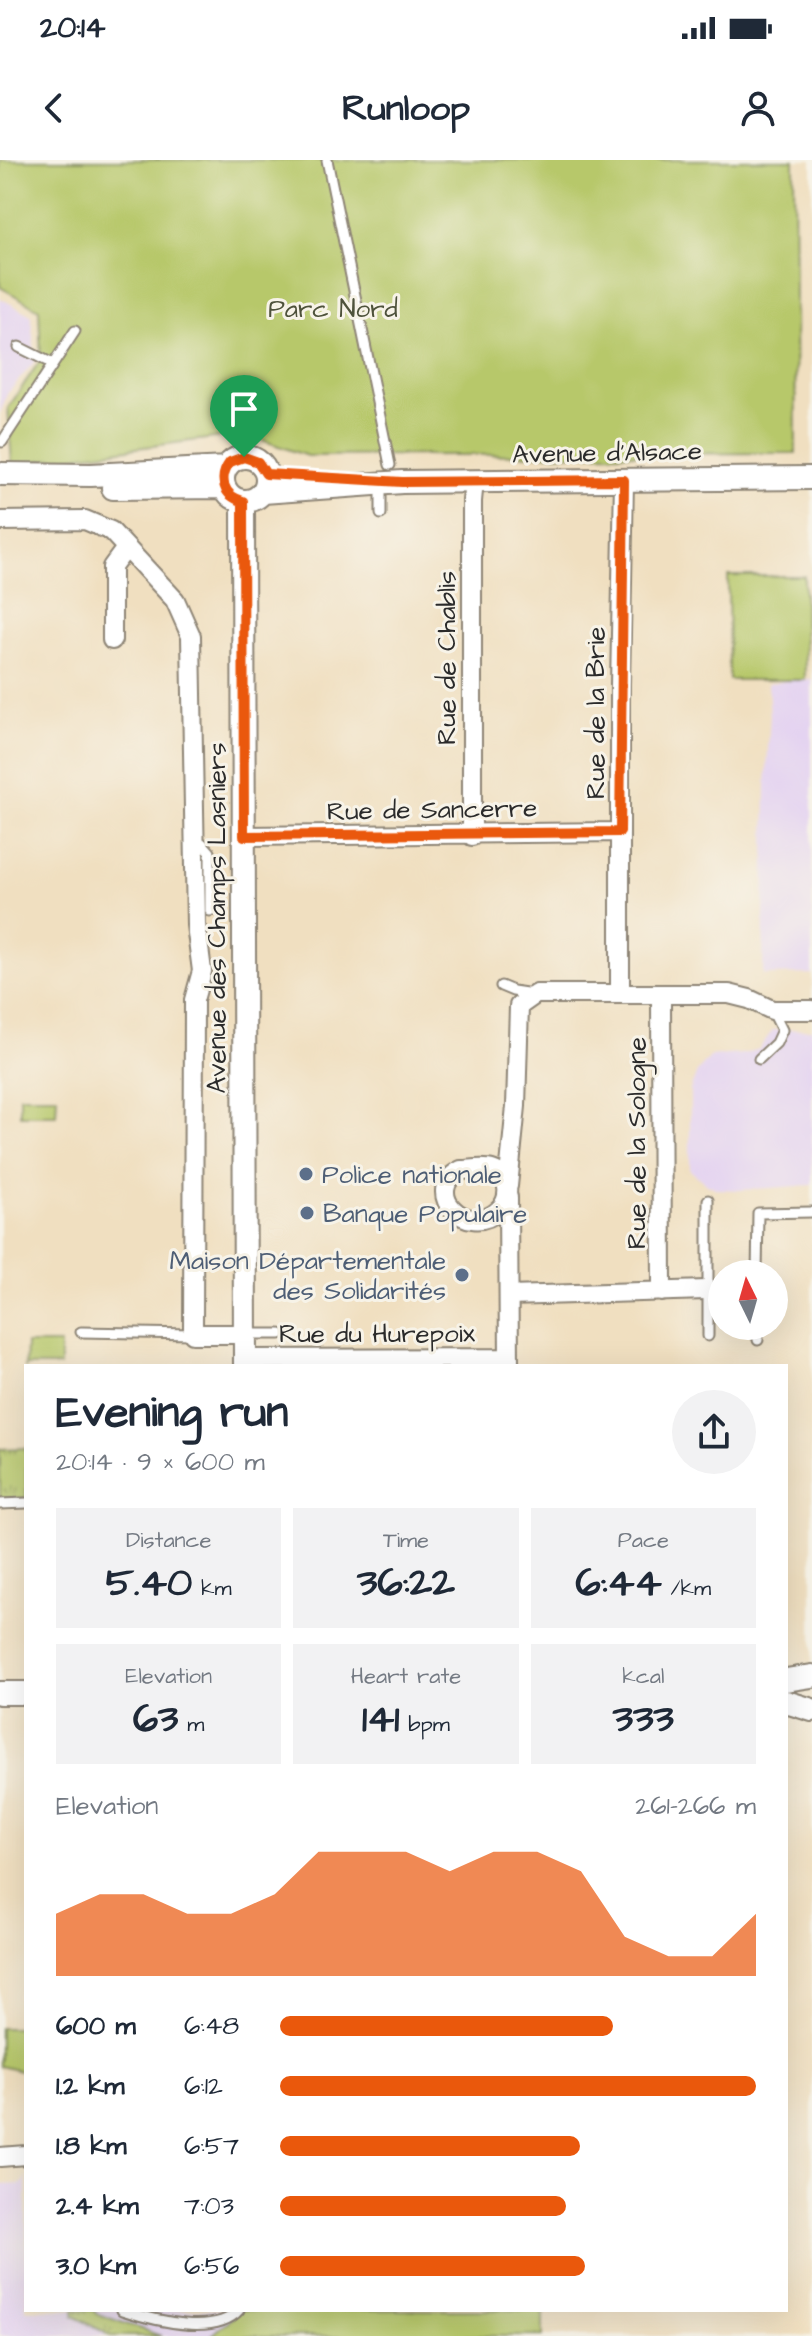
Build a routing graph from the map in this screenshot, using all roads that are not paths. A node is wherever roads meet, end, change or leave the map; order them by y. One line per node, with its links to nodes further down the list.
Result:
1 (327, 160): 7 (lane)
2 (75, 331): 4 (lane)
3 (19, 347): 4 (lane)
4 (53, 364): 5 (lane)
5 (2, 442)
6 (0, 474): 8 (street)
7 (391, 477): 11 (street, Avenue d'Alsace); 12 (street, Avenue d'Alsace); 14 (lane)
8 (225, 478): 12 (street); 12 (street); 13 (street)
9 (812, 478): 10 (street, Avenue d'Alsace)
10 (624, 480): 11 (street, Avenue d'Alsace); 18 (street, Rue de la Brie)
11 (474, 481): 20 (street, Rue de Chablis)
12 (257, 489): 19 (street, Avenue des Champs Lasniers)
13 (0, 490)
14 (381, 514)
15 (0, 521): 16 (street, Avenue des Champs Lasniers)
16 (126, 548): 17 (street); 21 (street, Avenue des Champs Lasniers)
17 (112, 640)
18 (620, 832): 20 (street, Rue de Sancerre); 25 (street, Rue de la Brie)
19 (244, 836): 20 (street, Rue de Sancerre); 39 (street, Avenue des Champs Lasniers)
20 (472, 836)
21 (195, 841): 22 (lane); 38 (street, Avenue des Champs Lasniers)
22 (210, 911)
23 (501, 986): 24 (lane)
24 (536, 994): 25 (street); 36 (street)
25 (620, 994): 26 (street)
26 (661, 994): 27 (street); 35 (street, Rue de la Sologne)
27 (772, 1010): 28 (street); 29 (lane)
28 (812, 1010)
29 (759, 1059)
30 (708, 1200): 32 (lane)
31 (812, 1212): 33 (lane)
32 (712, 1260)
33 (757, 1260)
34 (708, 1290): 35 (street)
35 (662, 1292): 36 (street)
36 (509, 1296): 43 (street)
37 (81, 1332): 38 (lane)
38 (193, 1334): 39 (street)
39 (245, 1334): 40 (lane); 41 (street, Avenue des Champs Lasniers)
40 (280, 1334)
41 (245, 1362): 42 (street, Rue du Hurepoix)
42 (380, 1362): 43 (street, Rue du Hurepoix)
43 (509, 1362)
44 (24, 1503): 45 (lane)
45 (0, 1504)
46 (812, 1676): 47 (street)
47 (788, 1680)
48 (0, 1693): 49 (street)
49 (24, 1693)
50 (788, 1703): 51 (street)
51 (812, 1710)
52 (24, 2155): 53 (street)
53 (0, 2157)
54 (128, 2312): 55 (lane)
55 (237, 2312)

